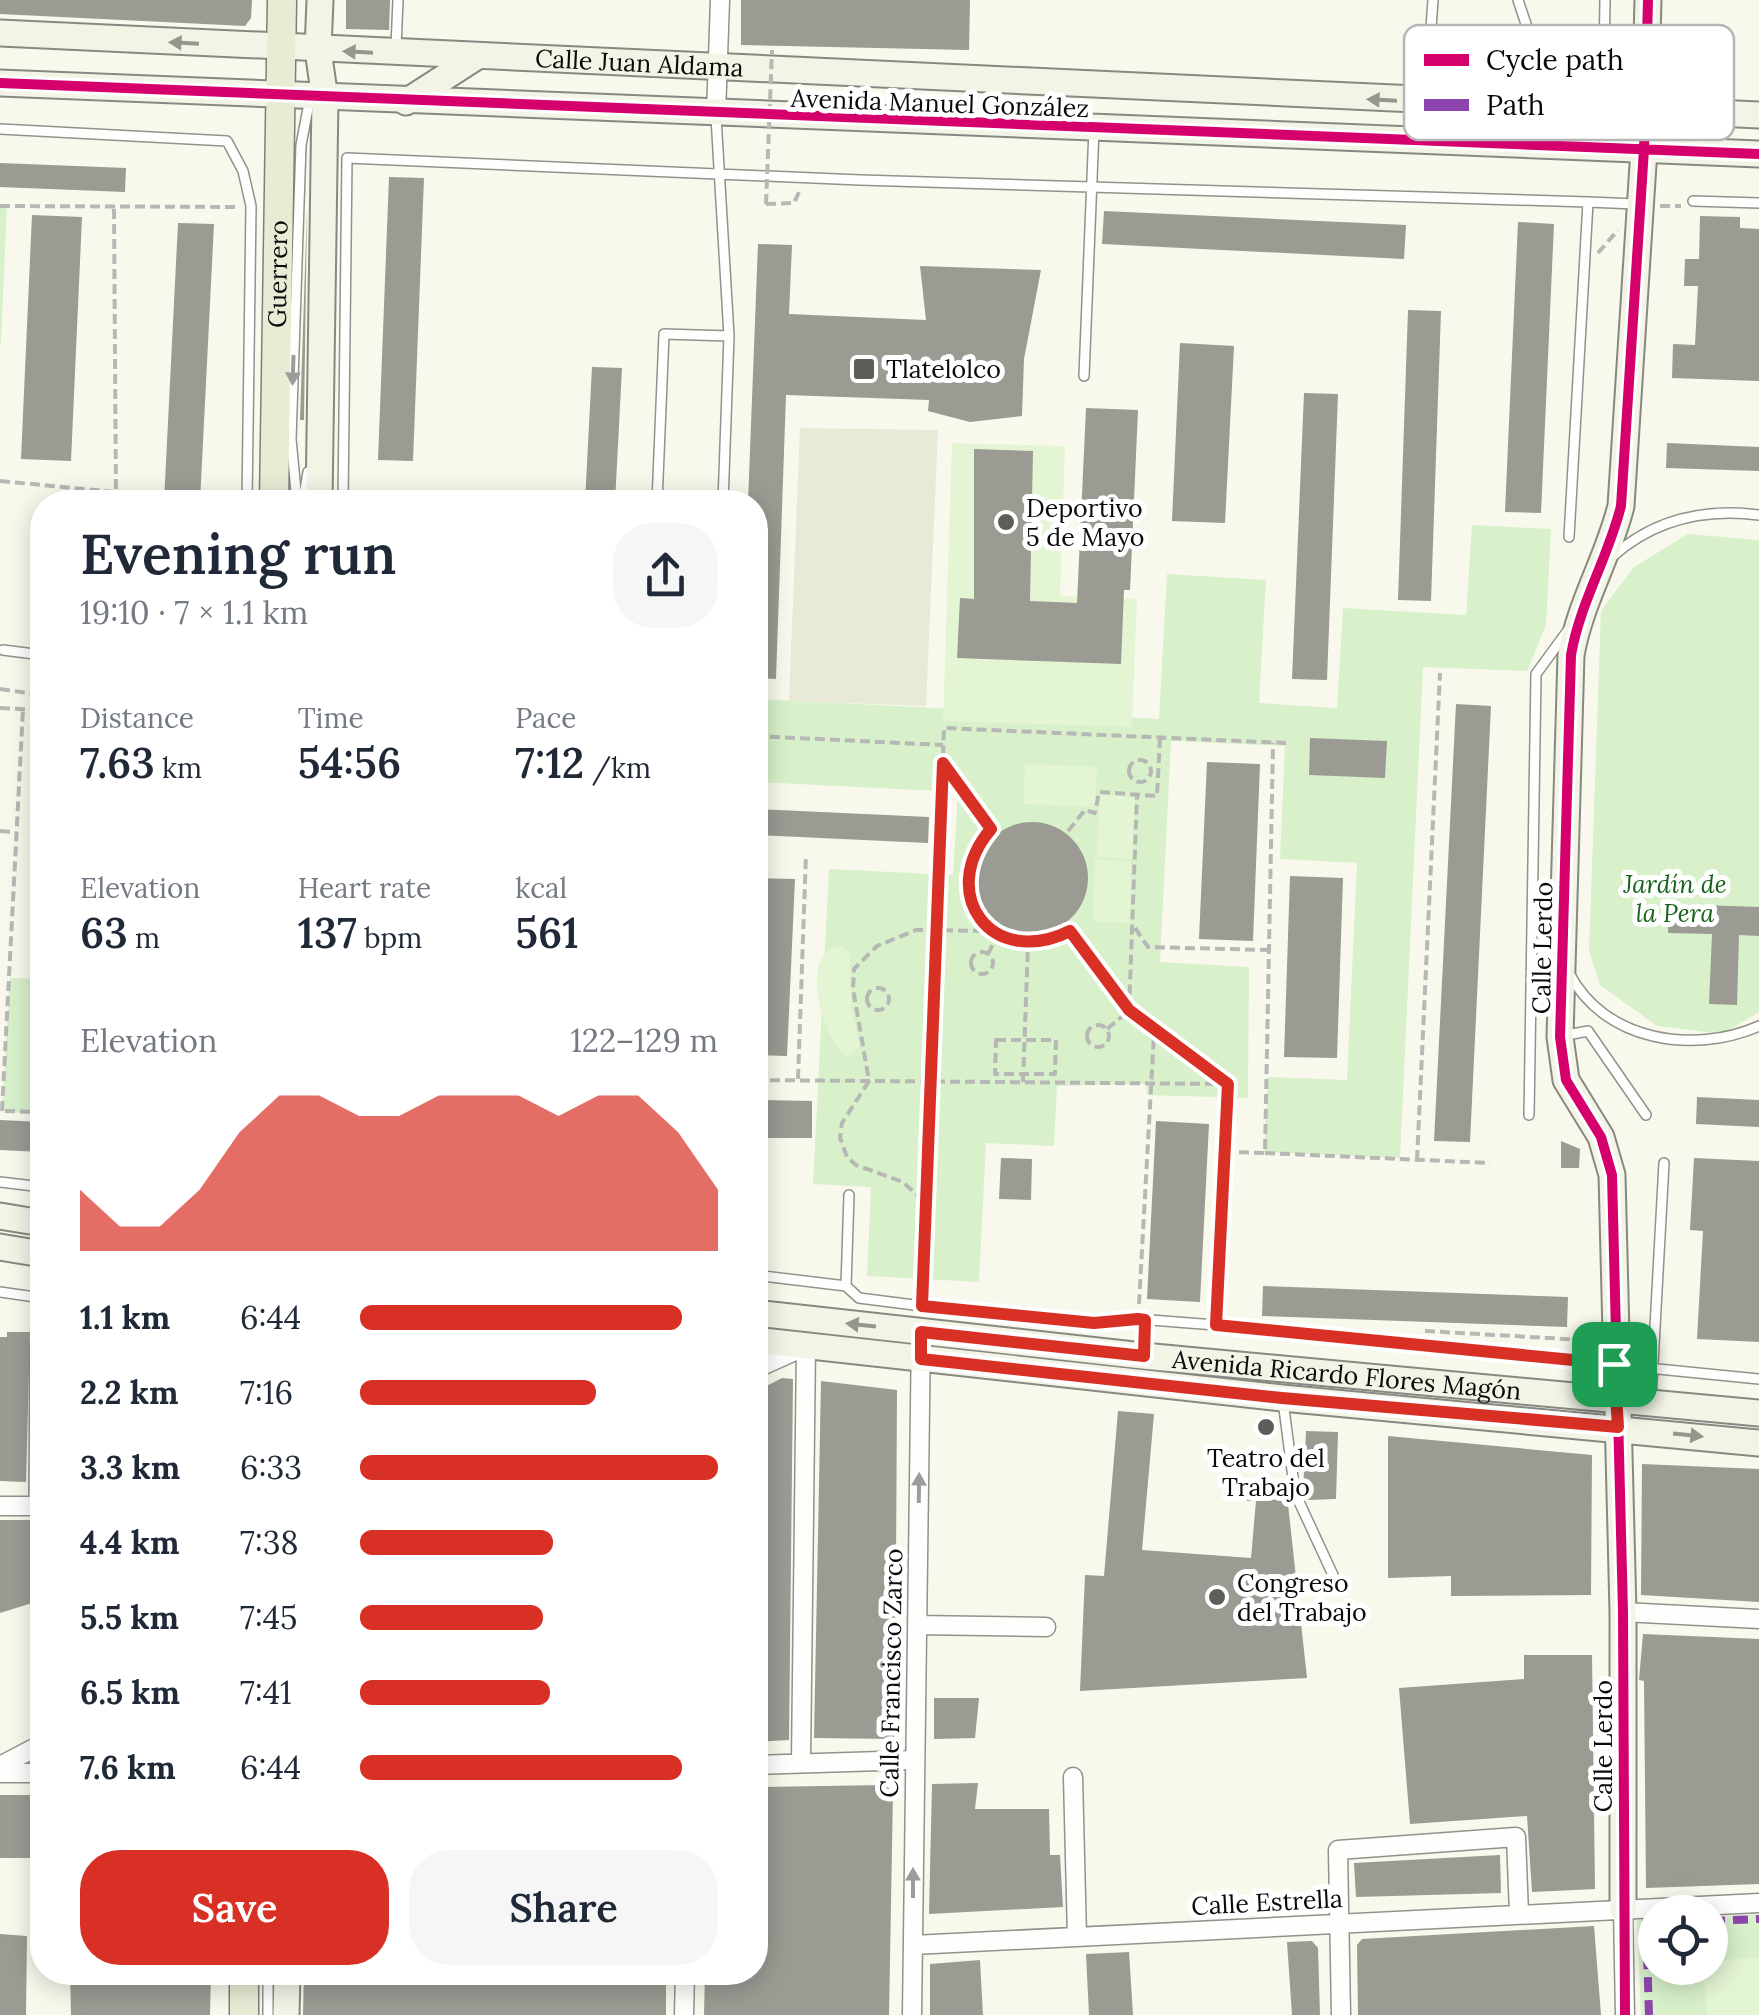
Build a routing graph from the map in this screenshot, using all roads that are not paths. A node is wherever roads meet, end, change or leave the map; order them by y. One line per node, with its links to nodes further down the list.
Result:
1 (282, 0): 13 (main road, Guerrero)
2 (311, 0): 14 (lane)
3 (320, 0): 14 (main road, Guerrero)
4 (398, 0): 15 (lane)
5 (720, 0): 17 (street)
6 (1433, 0): 9 (lane)
7 (1518, 0): 10 (lane)
8 (1648, 0): 11 (main road, Calle Lerdo)
9 (1431, 25)
10 (1526, 25)
11 (1647, 25)
12 (0, 33): 13 (main road, Calle Juan Aldama, one-way to 12)
13 (281, 48): 14 (main road, Calle Juan Aldama); 21 (main road, Guerrero)
14 (314, 50): 15 (main road, Calle Juan Aldama, one-way to 14); 22 (main road, Guerrero)
15 (396, 54): 16 (main road, Calle Juan Aldama)
16 (476, 58): 17 (main road, Calle Juan Aldama); 24 (main road)
17 (718, 68): 19 (main road, Calle Juan Aldama); 25 (street)
18 (0, 84): 21 (main road, Avenida Manuel González)
19 (1033, 84): 20 (main road, Calle Juan Aldama); 28 (main road)
20 (1060, 85): 23 (main road, Calle Juan Aldama, one-way to 20); 29 (main road)
21 (280, 97): 22 (main road, Avenida Manuel González); 44 (main road, Guerrero)
22 (317, 99): 24 (main road, Avenida Manuel González); 45 (lane, one-way to 45); 46 (lane); 47 (main road, Guerrero)
23 (1404, 101)
24 (406, 102): 25 (main road, Avenida Manuel González)
25 (716, 114): 28 (main road, Avenida Manuel González); 35 (lane)
26 (1734, 115): 27 (main road, Calle Juan Aldama)
27 (1759, 116)
28 (1014, 125): 29 (main road, Avenida Manuel González)
29 (1094, 128): 32 (main road, Avenida Manuel González); 36 (lane)
30 (0, 129): 43 (lane)
31 (1644, 140): 33 (main road, Calle Lerdo)
32 (1423, 141): 33 (main road, Avenida Manuel González)
33 (1644, 149): 34 (main road, Avenida Manuel González); 40 (main road, Calle Lerdo)
34 (1759, 154)
35 (721, 174): 36 (lane); 41 (lane); 48 (lane)
36 (1093, 186): 38 (lane); 42 (lane)
37 (1692, 201): 39 (lane)
38 (1588, 202): 40 (lane); 52 (lane)
39 (1759, 203)
40 (1640, 204): 53 (main road, Calle Lerdo)
41 (730, 336): 49 (lane); 50 (lane)
42 (1084, 376)
43 (246, 490)
44 (274, 490)
45 (298, 490)
46 (302, 490)
47 (319, 490)
48 (343, 490)
49 (658, 490)
50 (724, 490)
51 (1759, 515): 53 (lane)
52 (1569, 537)
53 (1605, 563): 54 (main road, Calle Lerdo)
54 (1577, 619): 57 (main road, Calle Lerdo); 60 (lane)
55 (3, 650): 56 (lane)
56 (30, 653)
57 (1561, 957): 58 (lane); 59 (main road, Calle Lerdo)
58 (1759, 1026)
59 (1560, 1037): 61 (lane); 82 (main road, Calle Lerdo)
60 (1529, 1115)
61 (1646, 1116)
62 (1664, 1162): 83 (lane)
63 (0, 1182): 64 (lane)
64 (30, 1186)
65 (850, 1195): 71 (lane)
66 (0, 1216): 67 (main road)
67 (30, 1221)
68 (0, 1247): 69 (main road)
69 (30, 1252)
70 (768, 1277): 71 (lane)
71 (846, 1286): 75 (lane)
72 (0, 1292): 73 (lane)
73 (30, 1296)
74 (768, 1313): 75 (main road, Avenida Ricardo Flores Magón, one-way to 74)
75 (921, 1319): 76 (lane); 79 (main road, Avenida Ricardo Flores Magón); 80 (street, Calle Francisco Zarco)
76 (1142, 1319): 79 (lane); 82 (lane)
77 (768, 1342): 78 (main road, Avenida Ricardo Flores Magón)
78 (806, 1346): 80 (main road, Avenida Ricardo Flores Magón); 81 (street); 100 (street)
79 (1144, 1356): 86 (main road, Avenida Ricardo Flores Magón)
80 (921, 1359): 85 (main road, Avenida Ricardo Flores Magón); 96 (street, Calle Francisco Zarco, one-way to 80)
81 (768, 1364)
82 (1614, 1364): 83 (lane); 86 (main road, Calle Lerdo)
83 (1652, 1369): 84 (lane); 87 (lane)
84 (1759, 1379)
85 (1282, 1398): 89 (main road, Avenida Ricardo Flores Magón); 93 (lane)
86 (1616, 1400): 87 (main road, Avenida Ricardo Flores Magón); 89 (main road, Calle Lerdo)
87 (1651, 1403): 88 (main road, Avenida Ricardo Flores Magón)
88 (1759, 1413)
89 (1618, 1427): 90 (main road, Avenida Ricardo Flores Magón, one-way to 90); 94 (main road, Calle Lerdo)
90 (1759, 1443)
91 (0, 1506): 92 (street)
92 (30, 1506)
93 (1332, 1574)
94 (1623, 1612): 95 (street); 106 (main road, Calle Lerdo)
95 (1759, 1619)
96 (917, 1625): 97 (street); 99 (street, Calle Francisco Zarco)
97 (1046, 1626)
98 (30, 1751): 102 (street)
99 (913, 1760): 100 (street); 110 (street, Calle Francisco Zarco, one-way to 99)
100 (801, 1764): 101 (street)
101 (768, 1765)
102 (0, 1770): 103 (street)
103 (30, 1772)
104 (1073, 1777): 109 (street)
105 (1759, 1903): 106 (street, Calle Estrella)
106 (1623, 1909): 107 (street, Calle Estrella); 121 (street, Calle Lerdo)
107 (1519, 1914): 108 (street, Calle Estrella); 108 (street)
108 (1339, 1923): 109 (street, Calle Estrella); 120 (street)
109 (1078, 1937): 110 (street, Calle Estrella)
110 (913, 1945): 119 (street, Calle Francisco Zarco)
111 (244, 1985): 115 (main road)
112 (268, 1985): 116 (lane)
113 (287, 1985): 117 (main road)
114 (684, 1985): 118 (street)
115 (244, 2015)
116 (268, 2015)
117 (286, 2015)
118 (684, 2015)
119 (912, 2015)
120 (1341, 2015)
121 (1625, 2015)

